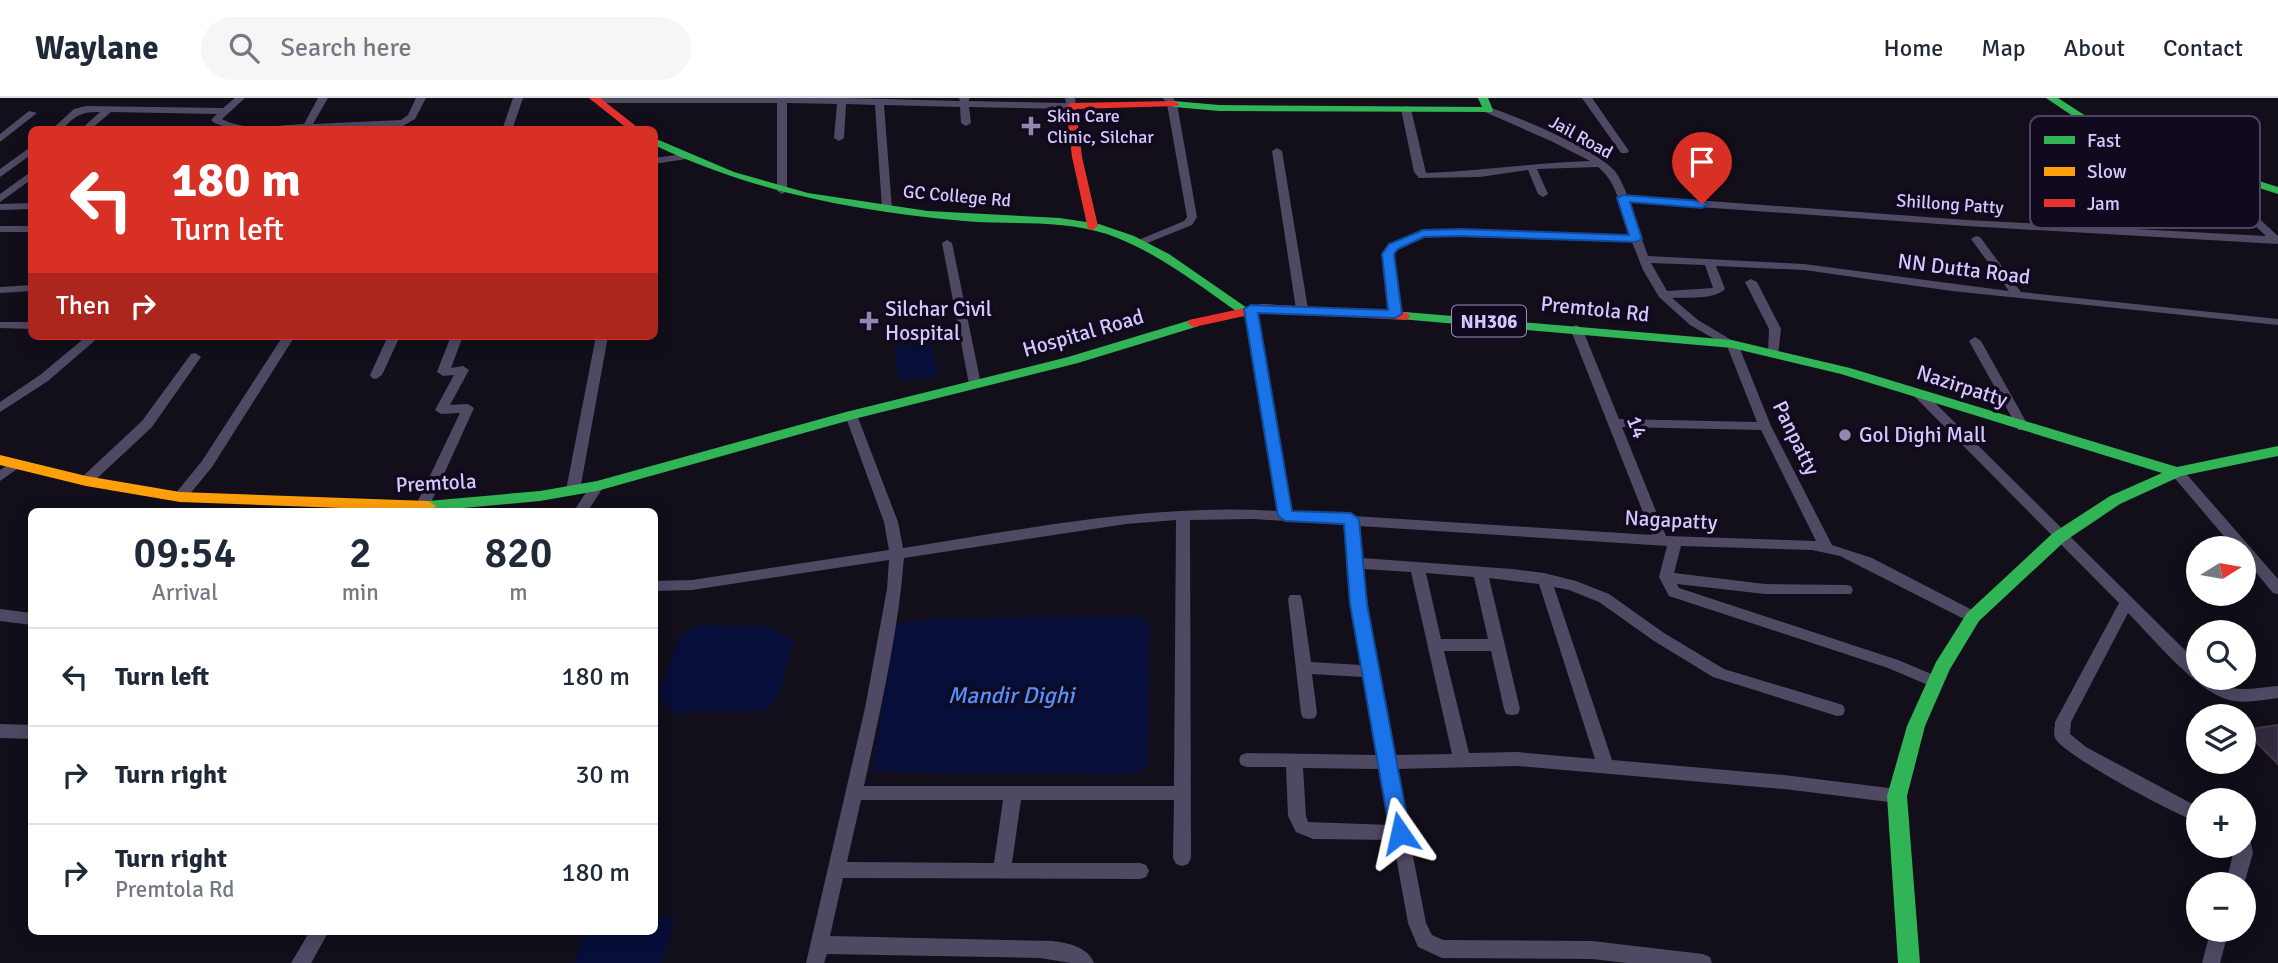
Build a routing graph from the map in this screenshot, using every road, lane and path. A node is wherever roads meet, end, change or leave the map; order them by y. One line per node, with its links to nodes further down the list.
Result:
1 (240, 98): 19 (street)
2 (323, 98): 26 (street)
3 (421, 98): 27 (street)
4 (518, 98): 28 (street)
5 (658, 98): 8 (street); 9 (street)
6 (1587, 98): 34 (street)
7 (2051, 98): 21 (main road)
8 (595, 99): 29 (main road)
9 (750, 99): 10 (street)
10 (782, 100): 11 (street); 48 (street)
11 (842, 100): 14 (street); 30 (street)
12 (964, 101): 14 (street); 15 (street); 22 (street)
13 (1170, 101): 15 (main road); 18 (main road); 66 (street)
14 (879, 102): 55 (street)
15 (1071, 102): 57 (main road)
16 (1486, 104): 18 (main road); 40 (street, Jail Road)
17 (109, 108): 19 (street); 23 (street); 24 (street)
18 (1406, 109): 41 (street)
19 (223, 110): 25 (street)
20 (32, 113): 31 (street)
21 (2079, 116)
22 (966, 123)
23 (60, 126)
24 (89, 126)
25 (231, 126)
26 (308, 126)
27 (396, 126)
28 (508, 126)
29 (631, 126)
30 (839, 138)
31 (0, 139)
32 (658, 143): 36 (main road, GC College Rd)
33 (1277, 151): 75 (street)
34 (1624, 151)
35 (28, 152): 37 (street)
36 (682, 157): 39 (street); 48 (main road, GC College Rd)
37 (17, 160): 38 (street); 42 (street)
38 (28, 160)
39 (658, 160)
40 (1599, 164): 41 (street); 51 (street, Jail Road)
41 (1531, 166): 50 (street)
42 (0, 174)
43 (28, 177): 44 (street)
44 (19, 183): 45 (street); 46 (street); 52 (street)
45 (28, 183)
46 (0, 184)
47 (2260, 186): 49 (main road)
48 (782, 191): 55 (main road, GC College Rd)
49 (2278, 191)
50 (1543, 194)
51 (1623, 198): 58 (street, Shillong Patty); 62 (street, Jail Road)
52 (0, 199)
53 (28, 206): 54 (street)
54 (0, 207)
55 (887, 209): 57 (main road, GC College Rd)
56 (2260, 225): 64 (street)
57 (1092, 226): 66 (main road, GC College Rd)
58 (2030, 227)
59 (2053, 228): 64 (street, Shillong Patty)
60 (28, 229): 61 (street)
61 (1, 230)
62 (1636, 239): 67 (street, Jail Road); 76 (street)
63 (1976, 239): 73 (street)
64 (2277, 241)
65 (947, 243): 91 (street)
66 (1140, 243): 74 (main road, GC College Rd)
67 (1645, 260): 68 (street, NN Dutta Road); 72 (street, Jail Road)
68 (1709, 262): 72 (street); 73 (street, NN Dutta Road)
69 (1751, 282): 88 (street)
70 (28, 288): 71 (street)
71 (0, 290)
72 (1663, 295): 87 (street, Jail Road)
73 (2018, 295): 77 (street, NN Dutta Road)
74 (1247, 309): 75 (main road, Premtola Rd / NH306); 91 (main road, Hospital Road / NH306); 109 (street)
75 (1302, 309): 76 (main road, Premtola Rd / NH306)
76 (1395, 314): 80 (main road, Premtola Rd / NH306)
77 (2278, 322)
78 (0, 325): 79 (street)
79 (28, 326)
80 (1576, 328): 87 (main road, Premtola Rd / NH306); 95 (street, 14)
81 (89, 340): 93 (street)
82 (286, 340): 105 (street)
83 (392, 340): 90 (street)
84 (455, 340): 106 (street)
85 (601, 340): 104 (street)
86 (1975, 341): 97 (street)
87 (1732, 344): 88 (main road, Nazirpatty / NH306); 96 (street, Panpatty)
88 (1774, 352): 92 (main road, Nazirpatty / NH306)
89 (195, 357): 102 (street)
90 (376, 375)
91 (975, 384): 94 (main road, Hospital Road / NH306)
92 (1919, 394): 97 (main road, Nazirpatty / NH306); 112 (street)
93 (0, 408)
94 (851, 415): 103 (main road, Premtola / NH306); 115 (street)
95 (1615, 423): 96 (street); 113 (street, 14)
96 (1765, 426): 114 (street, Panpatty)
97 (2023, 427): 100 (main road, Nazirpatty / NH306)
98 (2278, 452): 100 (main road, NH306)
99 (7, 462): 101 (street); 102 (main road, Premtola / NH306)
100 (2177, 472): 111 (street); 112 (main road)
101 (0, 477)
102 (86, 481): 105 (main road, Premtola / NH306)
103 (597, 486): 104 (main road, Premtola / NH306); 107 (street)
104 (573, 491): 106 (main road, Premtola / NH306)
105 (180, 497): 106 (main road, Premtola / NH306)
106 (422, 507)
107 (583, 508)
108 (1182, 515): 109 (street, Nagapatty); 115 (street, Nagapatty); 150 (street)
109 (1285, 516): 110 (street, Nagapatty)
110 (1351, 519): 113 (street, Nagapatty); 116 (street)
111 (2233, 536)
112 (2059, 537): 126 (street); 128 (main road)
113 (1668, 541): 114 (street, Nagapatty); 120 (street)
114 (1827, 548): 128 (street, Nagapatty)
115 (897, 555): 122 (street, Nagapatty); 148 (street)
116 (1354, 563): 118 (street); 134 (street)
117 (2256, 563): 123 (street)
118 (1417, 567): 119 (street); 130 (street)
119 (1480, 572): 121 (street); 131 (street)
120 (1666, 577): 124 (street); 135 (street)
121 (1544, 578): 139 (street); 147 (street)
122 (658, 586)
123 (2278, 589)
124 (1846, 590)
125 (1296, 599): 133 (street)
126 (2127, 601): 132 (street); 152 (street)
127 (0, 615): 129 (street)
128 (1973, 617): 135 (main road)
129 (28, 618)
130 (1435, 645): 131 (street); 144 (street)
131 (1497, 645): 138 (street)
132 (2186, 661)
133 (1304, 668): 134 (street); 140 (street)
134 (1370, 671): 146 (street)
135 (1935, 682): 151 (main road)
136 (2216, 690): 137 (street)
137 (2278, 692)
138 (1512, 709)
139 (1837, 710)
140 (1309, 713)
141 (0, 731): 142 (street)
142 (28, 732)
143 (1247, 760): 145 (street)
144 (1462, 760): 146 (street); 147 (street)
145 (1294, 762): 146 (street); 153 (street)
146 (1387, 762): 153 (street)
147 (1606, 766): 151 (street)
148 (853, 793): 149 (street); 155 (street)
149 (1013, 793): 150 (street); 156 (street)
150 (1181, 793): 154 (street)
151 (1898, 796): 164 (main road)
152 (2186, 809)
153 (1400, 833): 163 (street)
154 (1182, 858)
155 (835, 870): 156 (street); 160 (street)
156 (1002, 872): 157 (street)
157 (1140, 872)
158 (318, 935): 161 (street)
159 (2217, 942): 165 (street)
160 (817, 954): 162 (street)
161 (300, 963)
162 (1085, 963)
163 (1703, 963)
164 (1909, 963)
165 (2211, 963)

